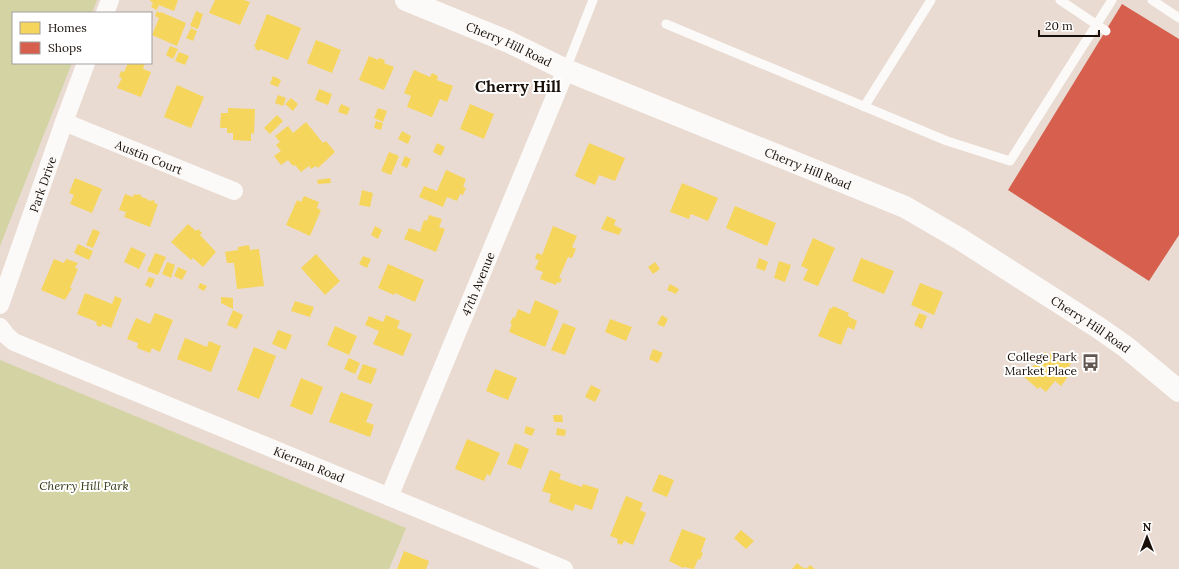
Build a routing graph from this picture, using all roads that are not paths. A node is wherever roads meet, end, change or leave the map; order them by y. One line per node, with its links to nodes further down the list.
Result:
1 (110, 0): 8 (street)
2 (406, 0): 13 (main road, Cherry Hill Road)
3 (593, 0): 13 (lane)
4 (931, 0): 14 (lane)
5 (1060, 0): 11 (lane)
6 (1112, 0): 14 (lane)
7 (1152, 0): 9 (lane)
8 (105, 12)
9 (1179, 18)
10 (666, 24): 14 (lane)
11 (1106, 31)
12 (86, 64): 15 (street, Park Drive)
13 (566, 70): 19 (main road, Cherry Hill Road); 20 (street, 47th Avenue)
14 (864, 107)
15 (64, 122): 16 (street, Austin Court); 17 (street, Park Drive)
16 (234, 191)
17 (0, 305)
18 (0, 327): 20 (street, Kiernan Road)
19 (1179, 391)
20 (389, 497): 21 (street, Kiernan Road)
21 (564, 569)

